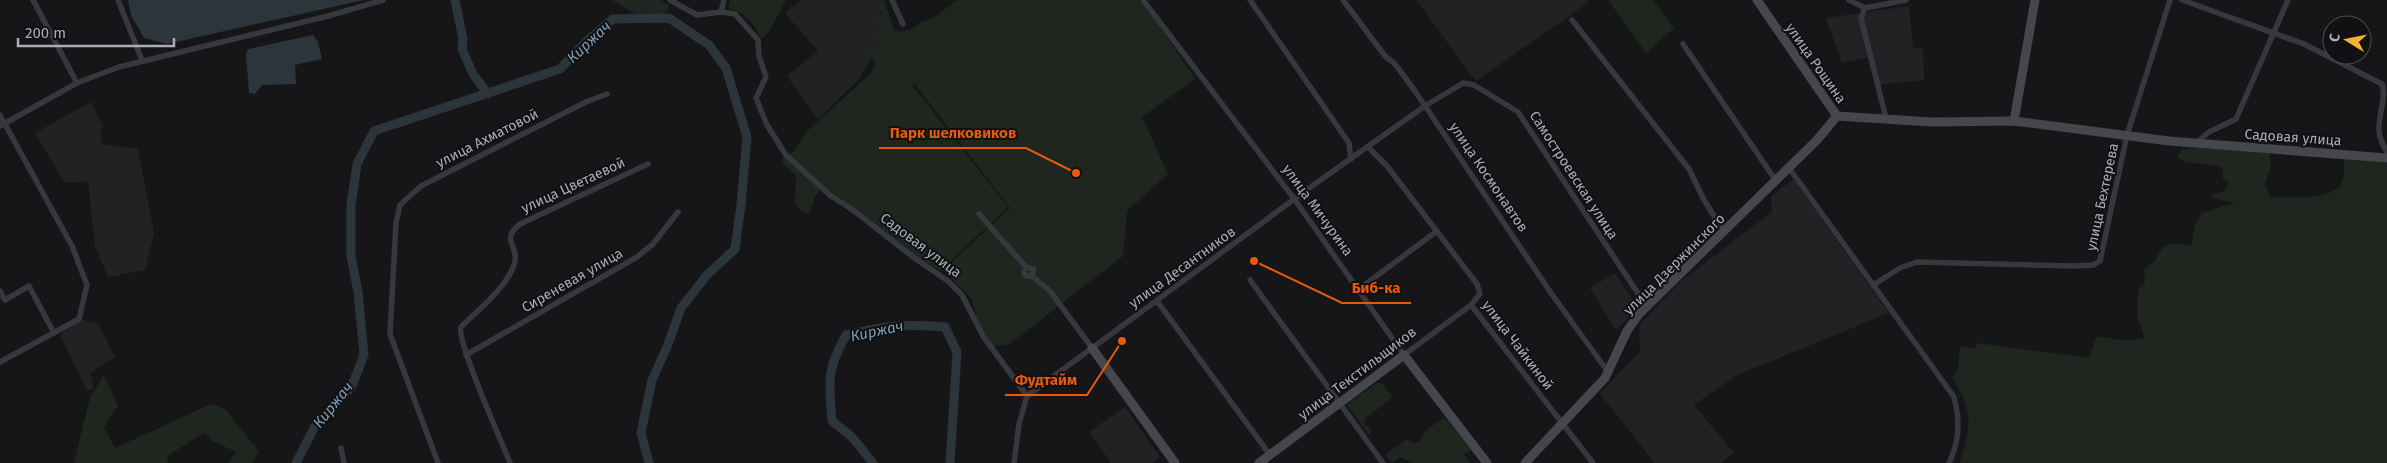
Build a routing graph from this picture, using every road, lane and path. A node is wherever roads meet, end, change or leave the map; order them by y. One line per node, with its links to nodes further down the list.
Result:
1 (33, 0): 24 (street)
2 (118, 0): 23 (street)
3 (383, 0): 23 (street)
4 (670, 0): 18 (street)
5 (724, 0): 18 (street)
6 (892, 0): 20 (street)
7 (1143, 0): 42 (street, улица Мичурина)
8 (1250, 0): 33 (street, улица Чайкиной)
9 (1343, 0): 26 (street, улица Космонавтов)
10 (1757, 0): 28 (street, улица Рощина)
11 (1849, 0): 17 (street)
12 (1906, 0): 17 (street)
13 (2035, 0): 30 (street)
14 (2170, 0): 32 (street, улица Бехтерева)
15 (2182, 0): 21 (street)
16 (2288, 0): 21 (street)
17 (1865, 8): 29 (street)
18 (721, 12): 60 (street, Садовая улица)
19 (1572, 20): 46 (street)
20 (903, 24)
21 (2274, 33): 34 (street); 36 (street)
22 (1683, 44): 41 (street)
23 (142, 60): 24 (street)
24 (77, 83): 31 (street)
25 (608, 94): 66 (street, улица Ахматовой)
26 (1425, 106): 35 (street); 53 (street, Самостроевская улица); 59 (street, улица Космонавтов)
27 (0, 115): 31 (street)
28 (1837, 116): 29 (street, Садовая улица); 40 (street, улица Дзержинского)
29 (1886, 118): 30 (street, Садовая улица)
30 (2014, 121): 32 (street, Садовая улица)
31 (2, 125): 54 (street)
32 (2128, 135): 34 (street, Садовая улица); 48 (street, улица Бехтерева)
33 (1349, 143): 35 (street, улица Чайкиной); 38 (street, улица Чайкиной)
34 (2196, 143): 37 (street, Садовая улица)
35 (1367, 149): 38 (street, улица Десантников); 45 (street, улица Чайкиной)
36 (2387, 152)
37 (2387, 158)
38 (1351, 159): 42 (street, улица Десантников)
39 (648, 164): 56 (street, улица Цветаевой)
40 (1789, 168): 41 (street, улица Дзержинского); 48 (street)
41 (1776, 181): 46 (street, улица Дзержинского)
42 (1294, 200): 49 (street, улица Мичурина); 51 (street, улица Десантников)
43 (678, 212): 56 (street, Сиреневая улица)
44 (979, 214): 55 (street)
45 (1437, 231): 49 (street); 52 (street, улица Чайкиной)
46 (1724, 232): 53 (street, улица Дзержинского)
47 (1250, 280): 61 (street)
48 (1873, 285): 75 (street)
49 (1360, 289): 57 (street, улица Мичурина)
50 (0, 291): 54 (street)
51 (1157, 301): 55 (street, улица Десантников); 64 (street)
52 (1471, 305): 57 (street, улица Текстильщиков); 62 (street, улица Чайкиной)
53 (1647, 307): 59 (street, улица Дзержинского)
54 (54, 333): 58 (street)
55 (1092, 348): 60 (street, улица Десантников); 69 (street)
56 (466, 355): 67 (street)
57 (1404, 355): 61 (street, улица Текстильщиков); 72 (street, улица Мичурина)
58 (0, 362)
59 (1608, 372): 62 (street, улица Дзержинского)
60 (1027, 396): 68 (street)
61 (1339, 403): 64 (street, улица Текстильщиков); 71 (street)
62 (1561, 423): 73 (street, улица Дзержинского); 74 (street, улица Чайкиной)
63 (341, 448): 65 (street)
64 (1270, 455): 70 (street, улица Текстильщиков)
65 (344, 463)
66 (438, 463)
67 (510, 463)
68 (1014, 463)
69 (1175, 463)
70 (1259, 463)
71 (1383, 463)
72 (1486, 463)
73 (1525, 463)
74 (1593, 463)
75 (1949, 463)

